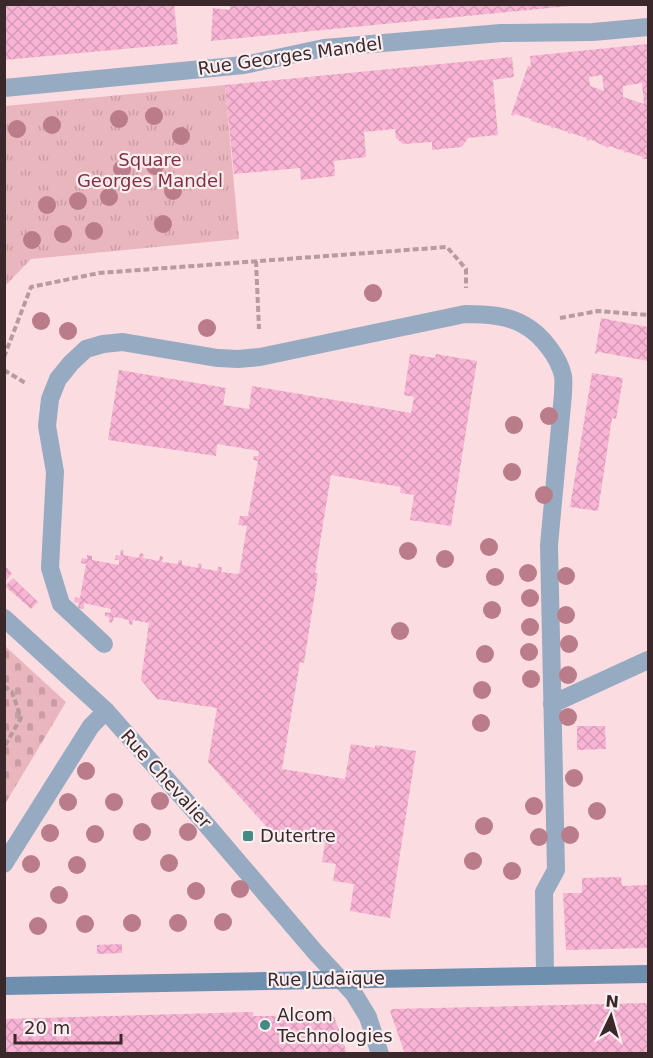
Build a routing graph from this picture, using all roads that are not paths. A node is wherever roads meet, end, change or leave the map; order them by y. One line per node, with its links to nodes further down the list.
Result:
1 (648, 27): 2 (street, Rue Georges Mandel)
2 (4, 88)
3 (4, 618): 7 (street, Rue Chevalier)
4 (104, 644): 6 (street)
5 (648, 660): 6 (street)
6 (552, 704): 10 (street)
7 (106, 711): 8 (street); 11 (street, Rue Chevalier)
8 (4, 864)
9 (648, 974): 10 (main road, Rue Judaïque)
10 (545, 976): 11 (main road, Rue Judaïque)
11 (340, 980): 12 (main road, Rue Judaïque); 13 (street, Rue Chevalier)
12 (4, 986)
13 (380, 1053)

